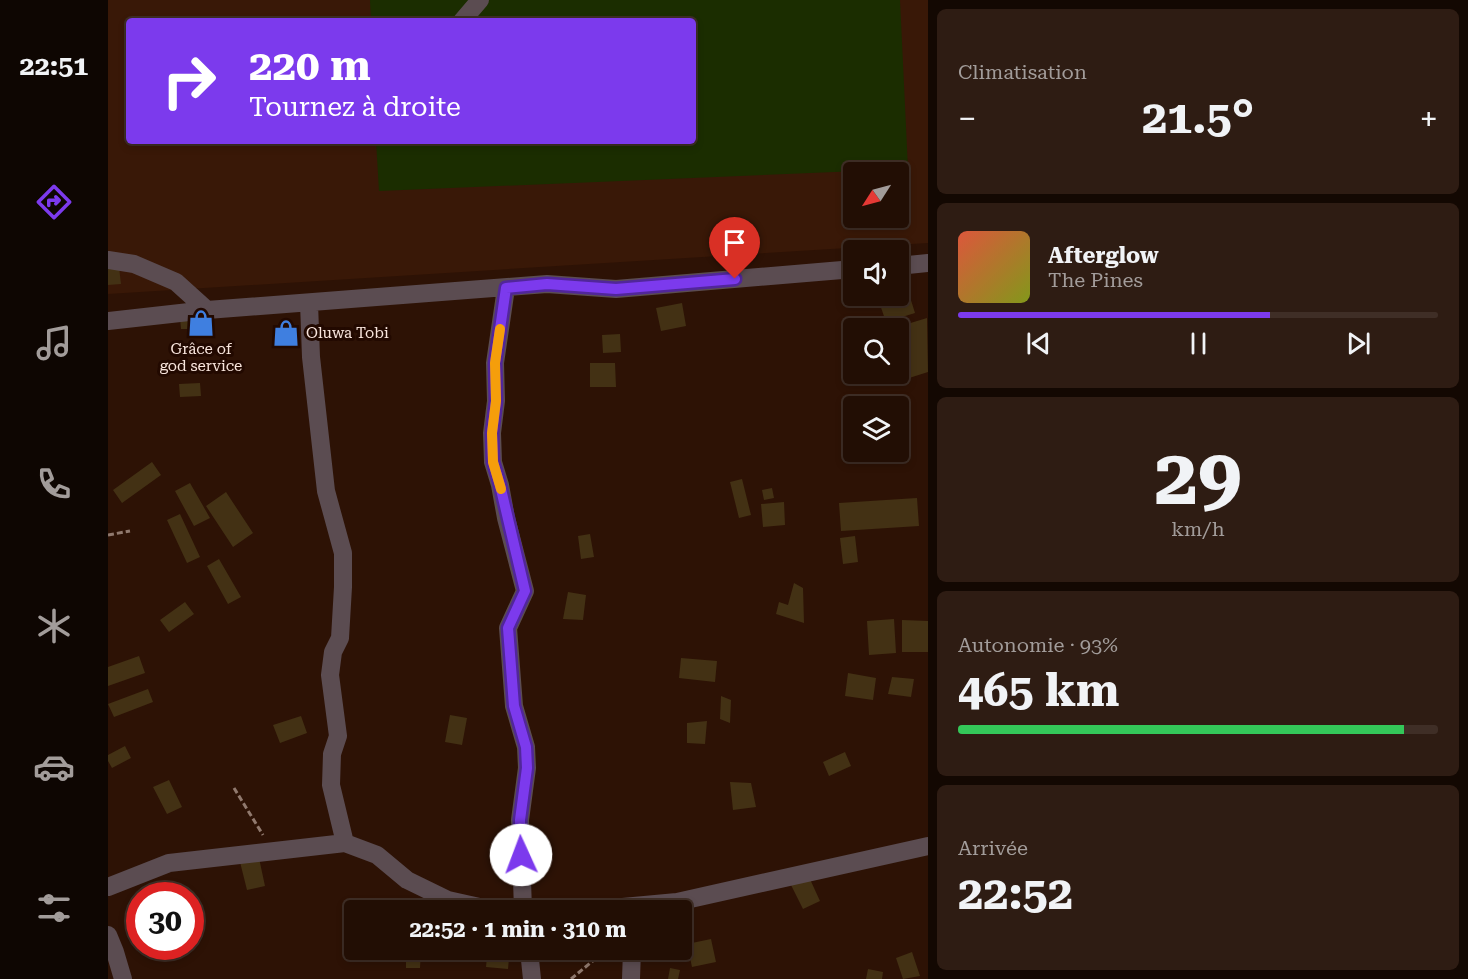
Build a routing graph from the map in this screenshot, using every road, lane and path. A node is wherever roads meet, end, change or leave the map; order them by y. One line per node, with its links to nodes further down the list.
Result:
1 (480, 0): 2 (street)
2 (465, 18)
3 (108, 260): 9 (street)
4 (928, 263): 5 (street)
5 (909, 265)
6 (843, 270): 7 (street)
7 (506, 288): 8 (street); 19 (street)
8 (309, 303): 9 (street); 14 (street)
9 (207, 310): 10 (street)
10 (108, 321)
11 (130, 531): 12 (path)
12 (108, 535)
13 (234, 788): 16 (path)
14 (345, 843): 16 (street); 18 (street)
15 (928, 846): 20 (street)
16 (273, 852): 17 (street)
17 (108, 887)
18 (448, 900)
19 (523, 900)
20 (686, 900)
21 (108, 935): 25 (street)
22 (530, 960): 26 (street)
23 (594, 960): 27 (path)
24 (632, 960): 28 (street)
25 (123, 979)
26 (532, 979)
27 (571, 979)
28 (631, 979)

